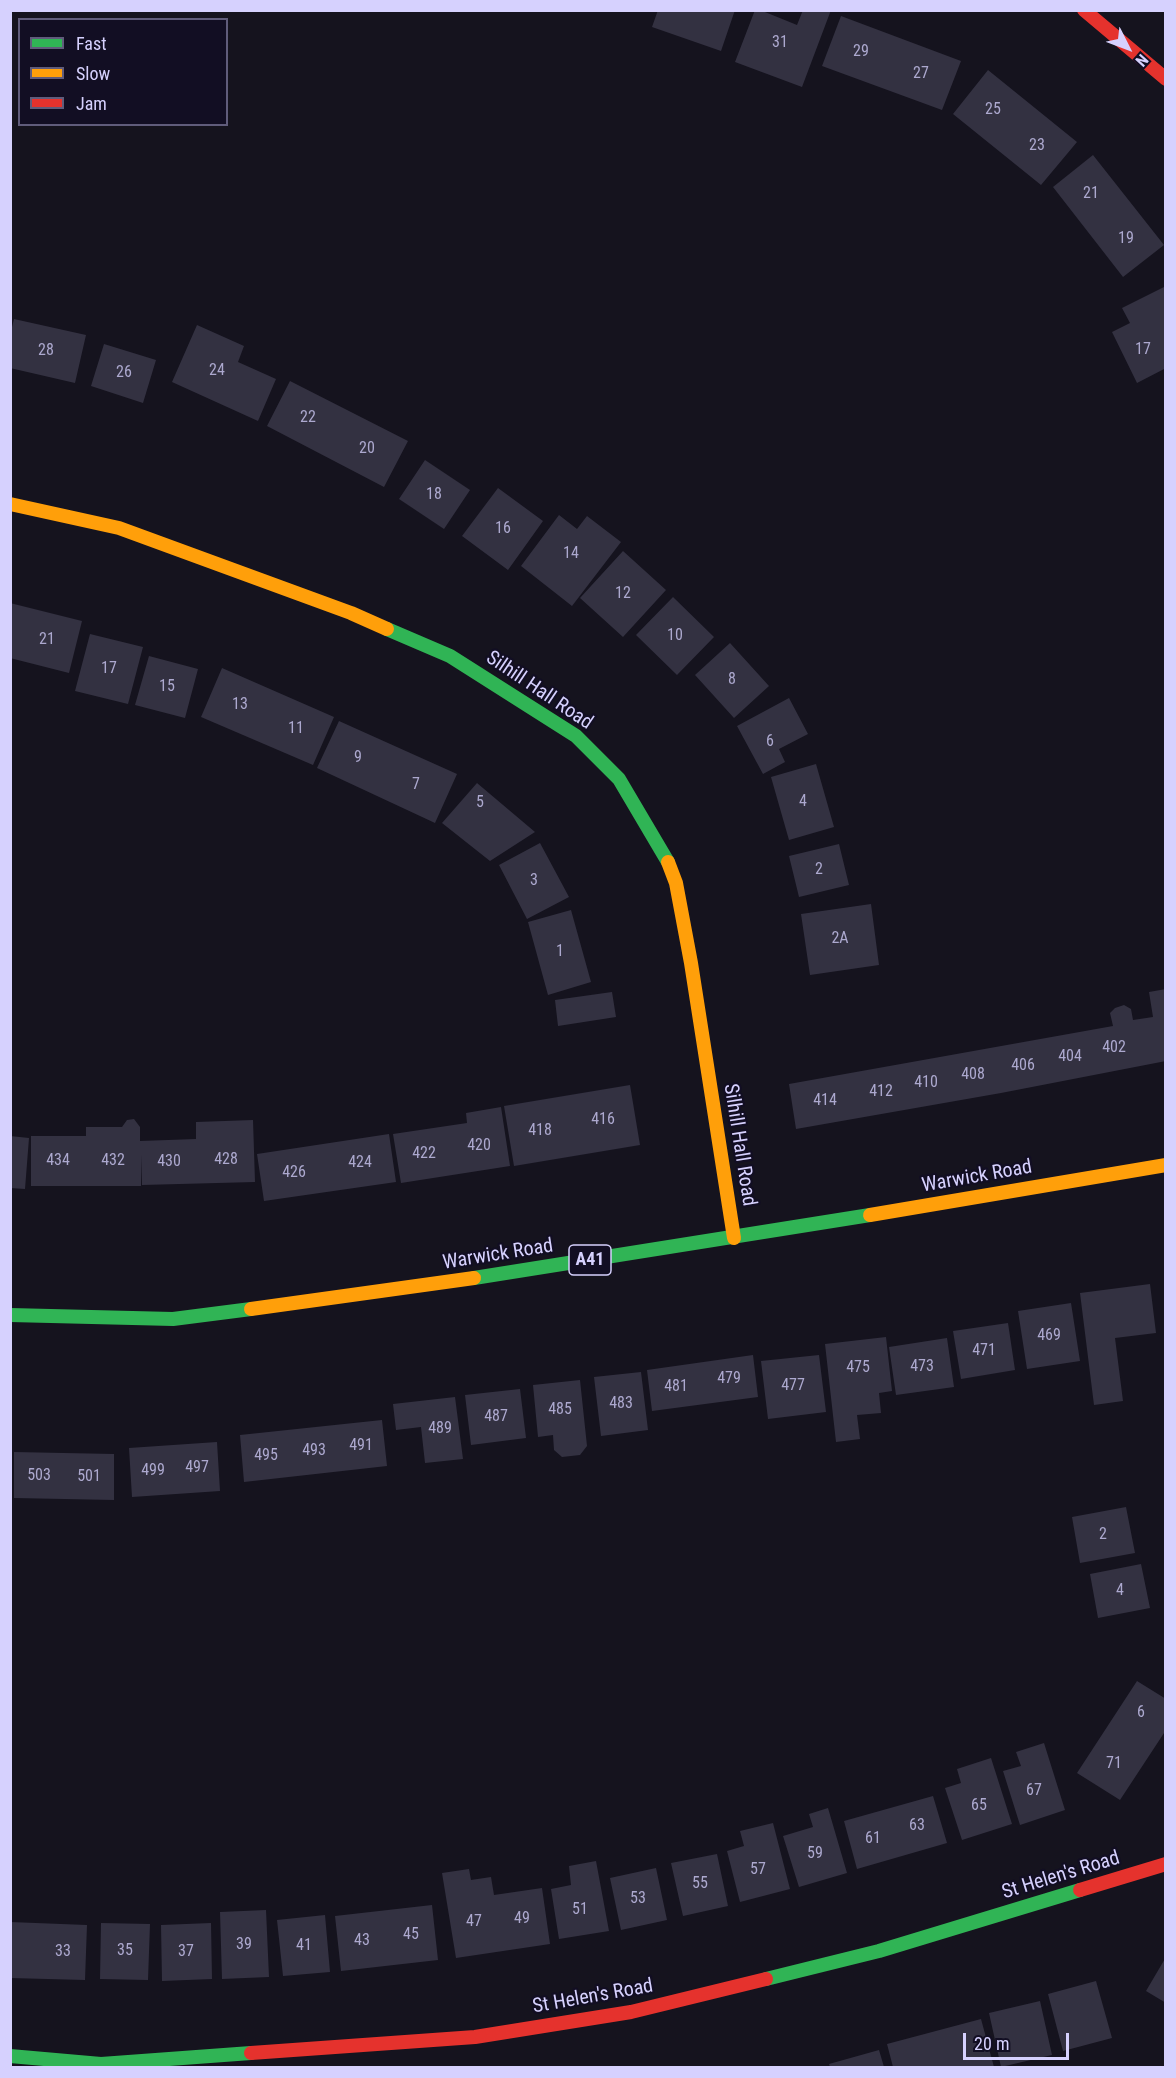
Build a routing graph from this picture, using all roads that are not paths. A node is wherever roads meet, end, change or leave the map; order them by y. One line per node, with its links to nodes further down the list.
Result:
1 (1084, 10): 2 (main road)
2 (1166, 79)
3 (10, 504): 5 (main road, Silhill Hall Road)
4 (1166, 1165): 5 (main road, Warwick Road / A41)
5 (734, 1238): 6 (main road, Warwick Road / A41)
6 (10, 1315)
7 (1166, 1864): 8 (main road, St Helen's Road)
8 (10, 2056)

